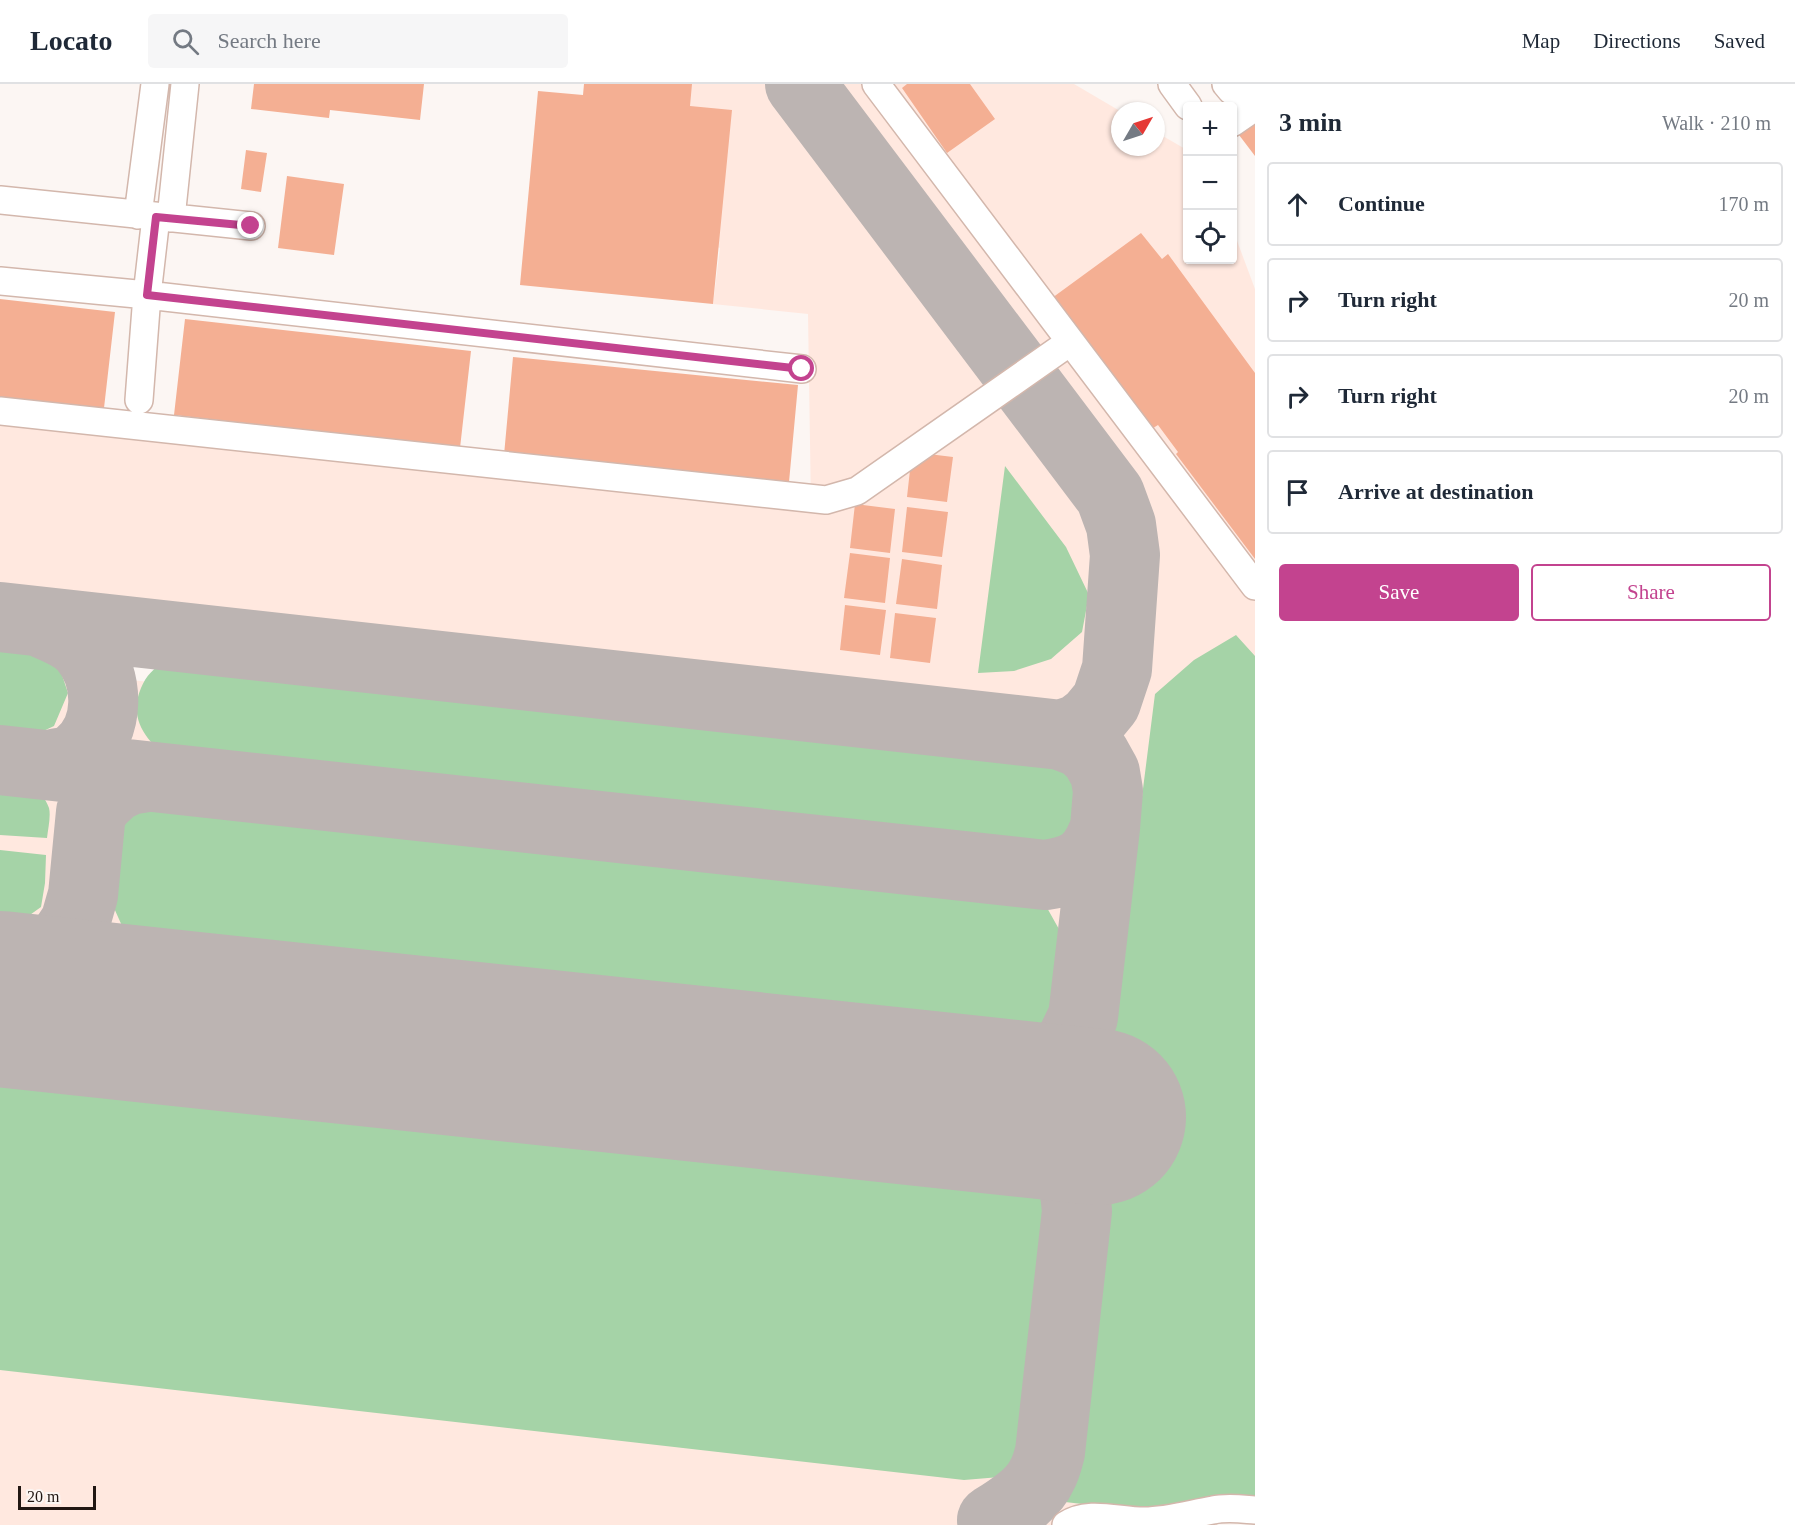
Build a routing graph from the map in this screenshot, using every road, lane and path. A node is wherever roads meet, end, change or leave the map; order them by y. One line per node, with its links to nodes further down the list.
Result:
1 (155, 84): 11 (lane)
2 (185, 84): 11 (lane)
3 (876, 84): 15 (lane)
4 (1172, 84): 7 (lane)
5 (1226, 84): 6 (lane)
6 (1254, 84)
7 (1185, 102)
8 (1255, 107): 9 (lane)
9 (1237, 120)
10 (0, 200): 11 (lane)
11 (155, 217): 12 (lane); 14 (lane)
12 (251, 226)
13 (0, 281): 14 (lane)
14 (147, 295): 16 (lane); 17 (lane)
15 (1070, 342): 18 (lane); 19 (lane)
16 (802, 369)
17 (139, 400)
18 (0, 411)
19 (1255, 586)
20 (1255, 1510): 21 (lane)
21 (1066, 1525)

